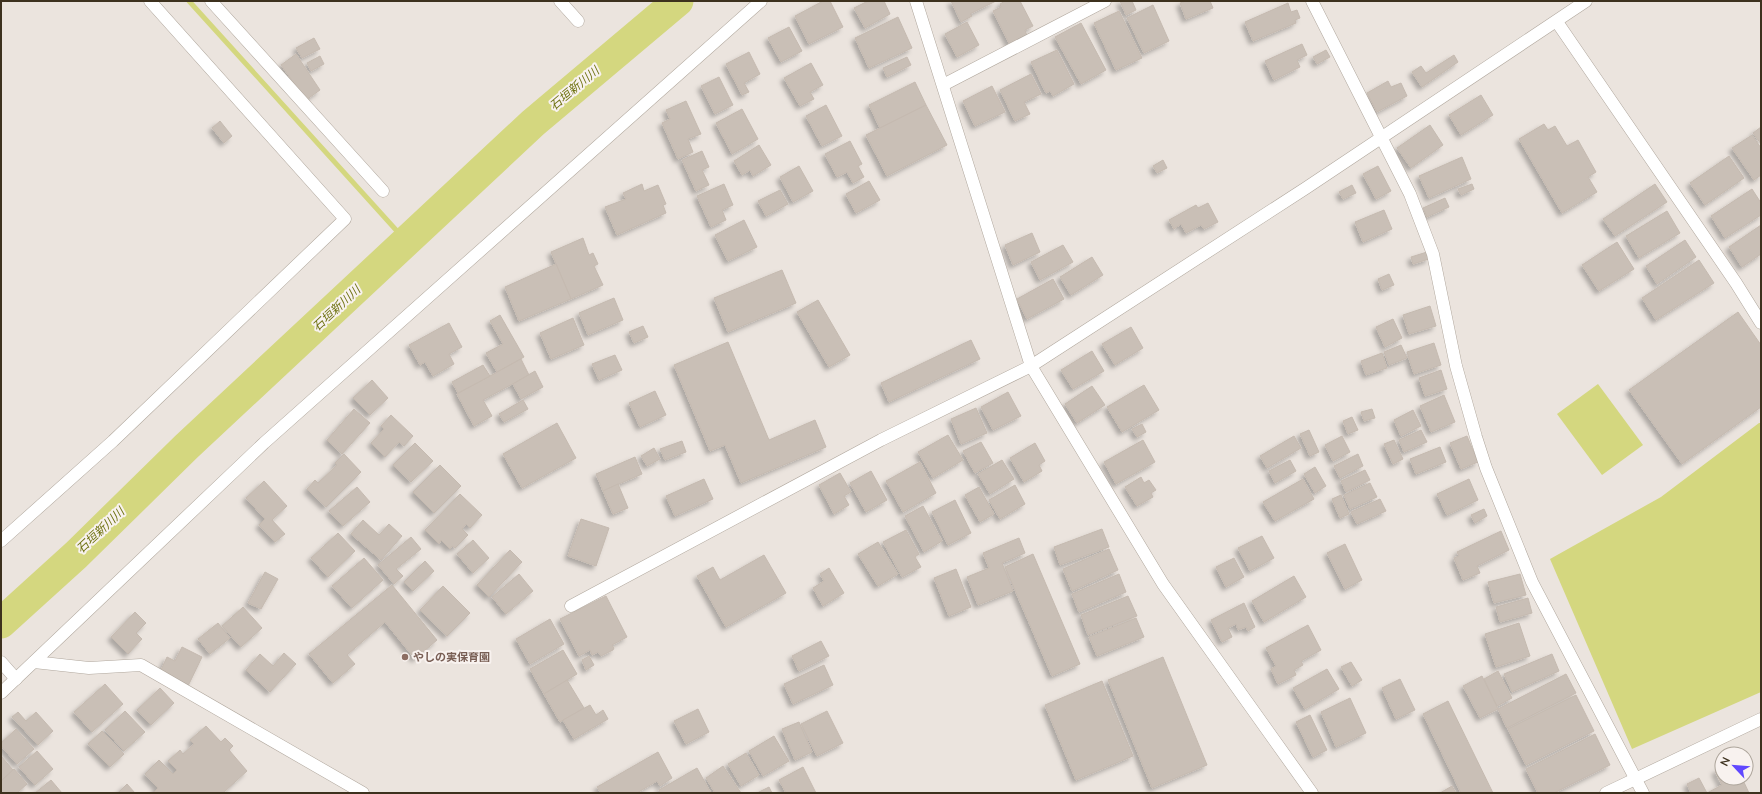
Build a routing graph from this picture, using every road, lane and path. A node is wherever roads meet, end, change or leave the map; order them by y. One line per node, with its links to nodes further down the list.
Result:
1 (150, 1): 16 (street)
2 (211, 1): 13 (street)
3 (560, 1): 9 (street)
4 (761, 1): 19 (street)
5 (916, 1): 11 (street)
6 (1105, 1): 11 (street)
7 (1312, 1): 12 (street)
8 (1586, 1): 10 (street)
9 (578, 21)
10 (1557, 22): 12 (street); 14 (street)
11 (943, 85): 15 (street)
12 (1381, 136): 15 (street); 23 (street)
13 (383, 191)
14 (1761, 323)
15 (1031, 366): 17 (street); 25 (street)
16 (1, 541)
17 (571, 606)
18 (1, 662): 20 (street)
19 (34, 662): 20 (street); 24 (street)
20 (16, 679): 21 (street)
21 (1, 693)
22 (1761, 719): 23 (street)
23 (1634, 778): 26 (street); 27 (street)
24 (363, 793)
25 (1312, 793)
26 (1606, 793)
27 (1643, 793)

